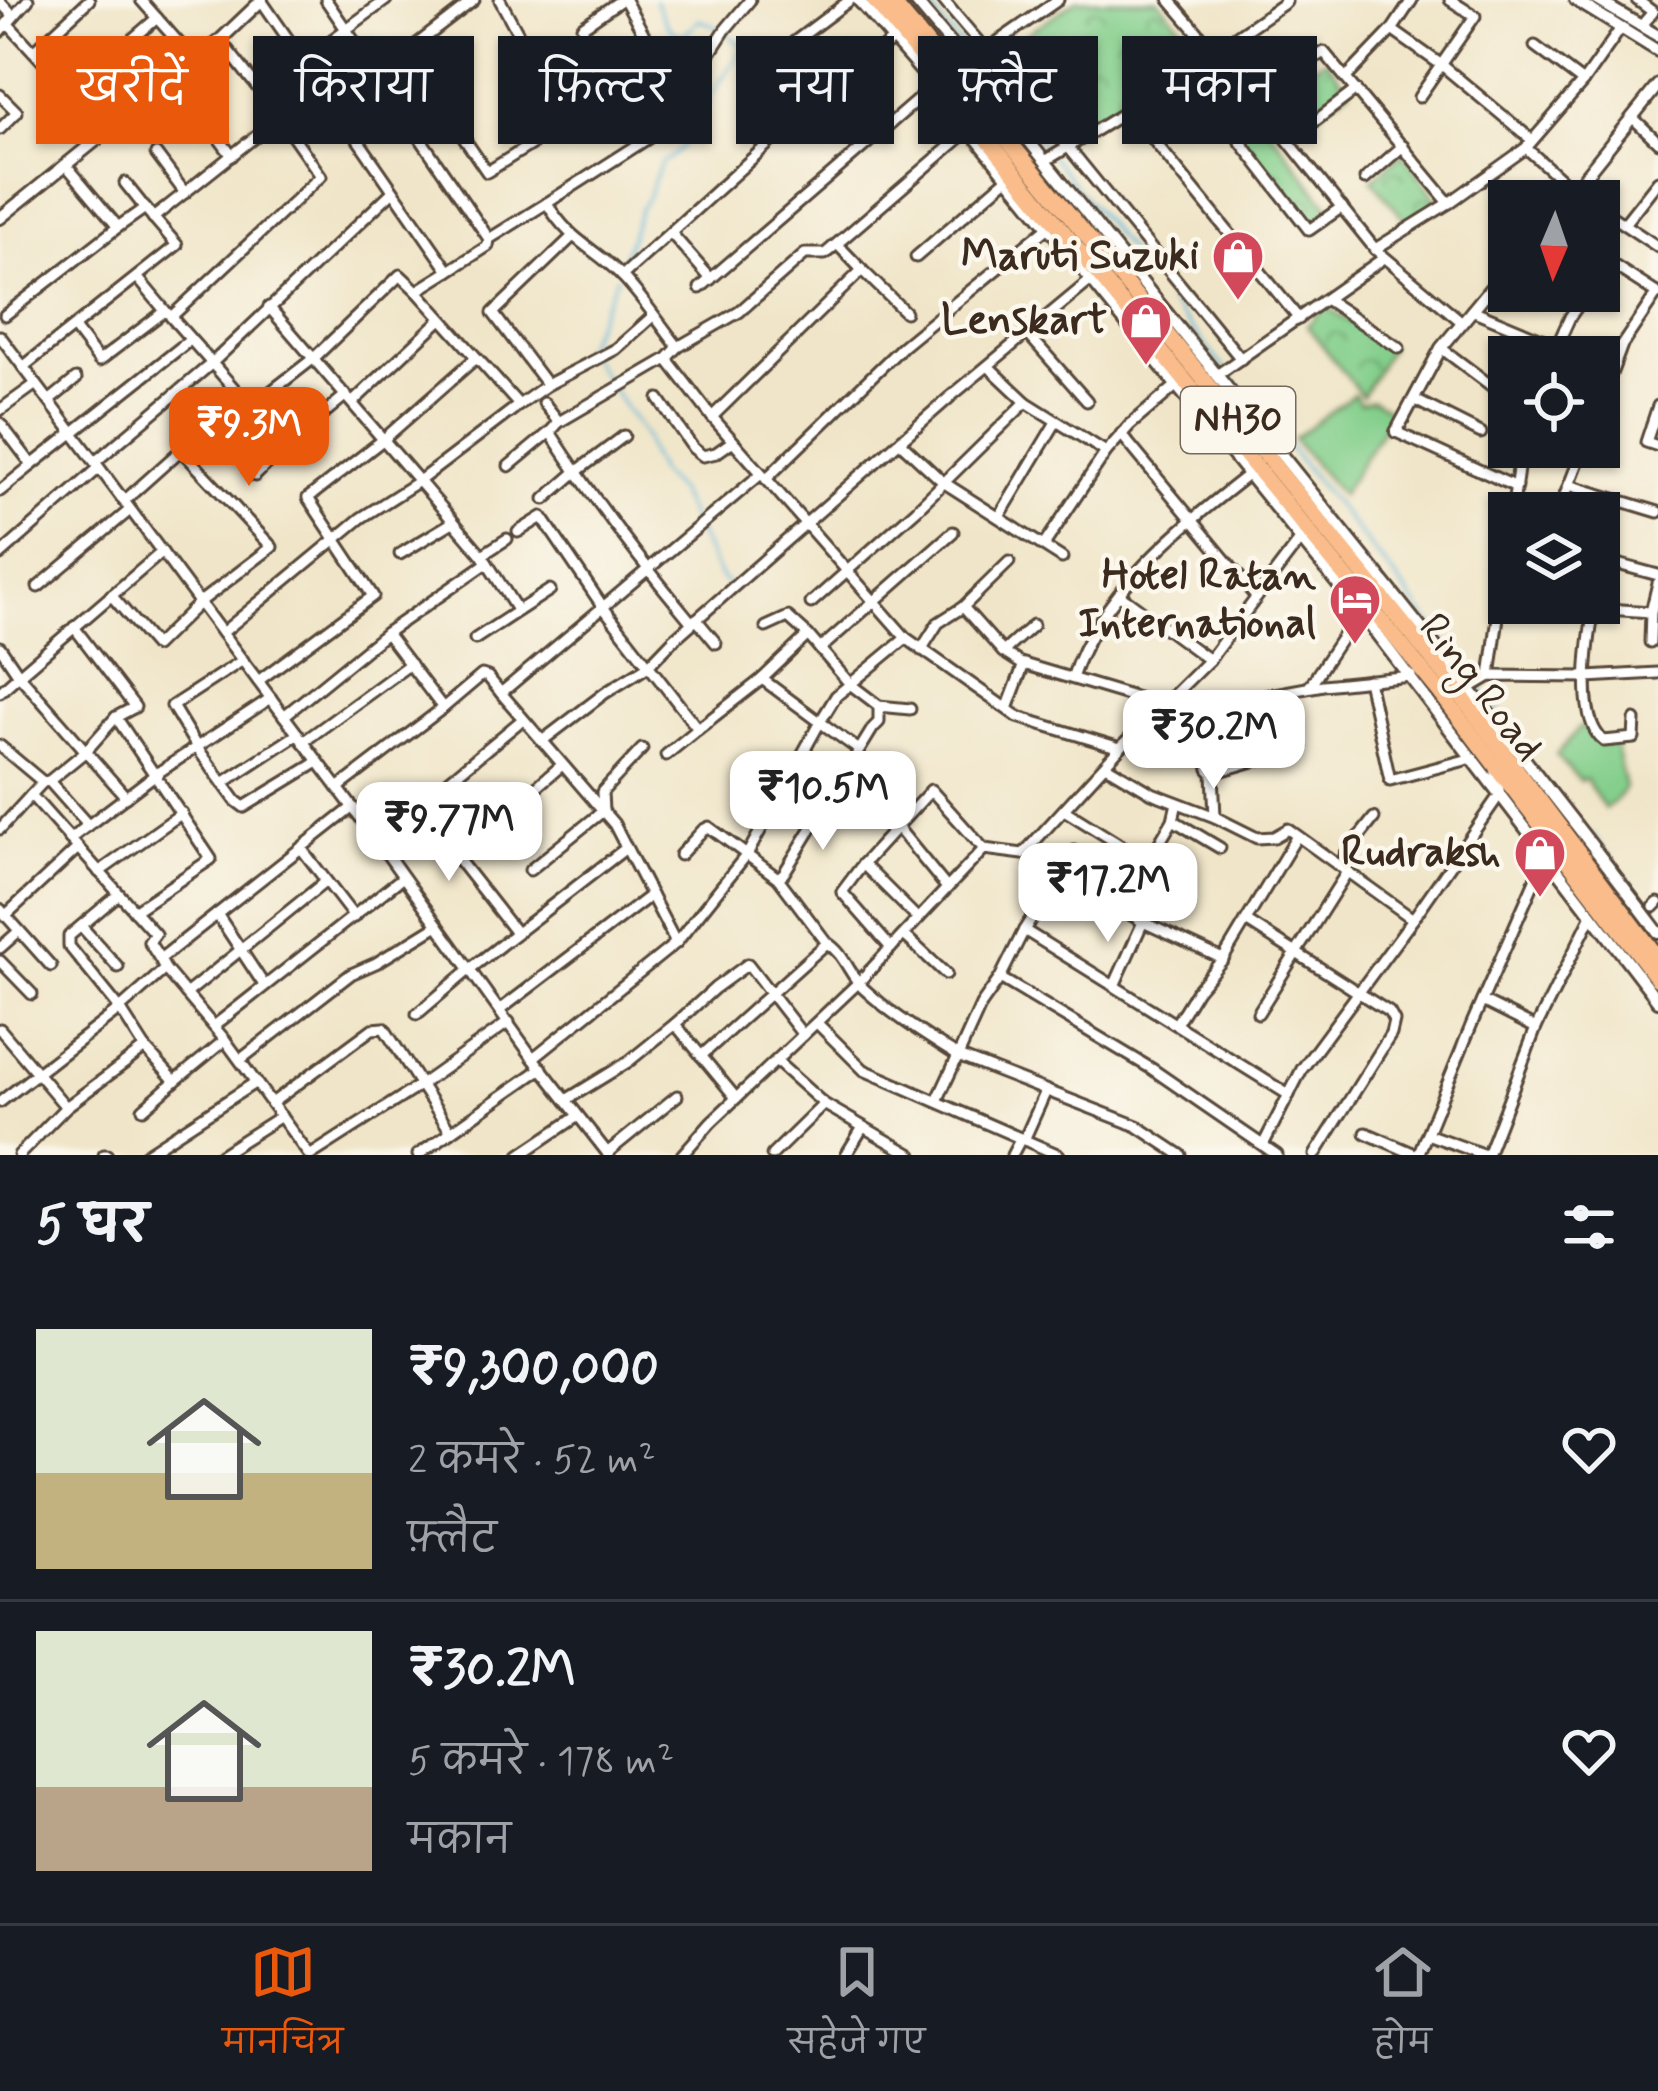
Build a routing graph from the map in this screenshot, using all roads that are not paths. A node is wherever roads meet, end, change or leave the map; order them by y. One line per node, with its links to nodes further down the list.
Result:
1 (28, 0): 27 (street)
2 (89, 0): 52 (street)
3 (141, 0): 26 (street)
4 (262, 0): 34 (street); 35 (street)
5 (326, 0): 32 (street)
6 (386, 0): 32 (street)
7 (474, 0): 38 (street)
8 (500, 0): 39 (street)
9 (623, 0): 29 (street); 40 (street)
10 (750, 0): 51 (street)
11 (854, 0): 41 (street); 42 (street)
12 (874, 0): 56 (highway, Ring Road / NH30)
13 (890, 0): 135 (highway, Ring Road / NH30)
14 (914, 0): 43 (street)
15 (943, 0): 44 (street)
16 (1058, 0): 25 (street)
17 (1170, 0): 46 (street)
18 (1284, 0): 47 (street)
19 (1412, 0): 31 (street)
20 (1450, 0): 58 (street)
21 (1575, 0): 30 (street)
22 (1598, 0): 28 (street)
23 (1637, 0): 28 (street)
24 (0, 2): 27 (street)
25 (1044, 4): 45 (street)
26 (157, 18): 33 (street); 52 (street)
27 (7, 23): 52 (street)
28 (1641, 26): 48 (street)
29 (582, 27)
30 (1622, 28): 53 (street); 61 (street)
31 (1392, 30): 58 (street); 59 (street)
32 (347, 31): 36 (street); 37 (street)
33 (173, 36)
34 (224, 36)
35 (286, 36)
36 (340, 36)
37 (350, 36)
38 (427, 36)
39 (520, 36)
40 (644, 36)
41 (803, 36)
42 (891, 36)
43 (952, 36)
44 (963, 36)
45 (1002, 36)
46 (1202, 36)
47 (1237, 36)
48 (1658, 36)
49 (894, 39): 57 (street)
50 (1535, 46): 61 (street)
51 (712, 50)
52 (34, 51)
53 (1658, 51)
54 (229, 52): 60 (street)
55 (1317, 56): 59 (street)
56 (918, 57)
57 (918, 63)
58 (1443, 66): 65 (street); 90 (street)
59 (1346, 78): 63 (street)
60 (253, 82)
61 (1582, 82): 90 (street)
62 (1658, 85): 68 (street)
63 (1356, 90): 69 (street); 91 (street)
64 (0, 95): 70 (street)
65 (1419, 97)
66 (918, 100): 128 (street)
67 (1122, 114): 92 (street)
68 (1632, 117): 72 (street); 100 (street)
69 (1317, 120)
70 (0, 129)
71 (253, 139): 94 (street)
72 (1658, 142)
73 (92, 144): 96 (street)
74 (223, 144): 94 (street)
75 (299, 144): 139 (street)
76 (359, 144): 103 (street)
77 (425, 144): 117 (street)
78 (468, 144): 79 (street)
79 (532, 144)
80 (639, 144): 105 (street)
81 (771, 144): 115 (street)
82 (954, 144): 118 (street)
83 (983, 144): 97 (street)
84 (988, 144): 97 (highway, Ring Road / NH30)
85 (1036, 144): 95 (street)
86 (1065, 144): 92 (street)
87 (1157, 144): 143 (street)
88 (1242, 144): 107 (street)
89 (1291, 144): 107 (street)
90 (1529, 144): 99 (street); 106 (street)
91 (1403, 146): 98 (street); 106 (street)
92 (1069, 148): 95 (street); 159 (street)
93 (156, 154): 104 (street)
94 (232, 156): 104 (street)
95 (1047, 159): 135 (street)
96 (66, 165): 109 (street); 113 (street)
97 (1012, 174): 114 (street); 121 (street); 313 (highway, Ring Road / NH30)
98 (1365, 179)
99 (1557, 180)
100 (1582, 180)
101 (1658, 181): 112 (street)
102 (125, 183): 108 (street)
103 (392, 192): 125 (street); 136 (street)
104 (185, 193): 110 (street)
105 (547, 203): 116 (street); 117 (street)
106 (1449, 203): 120 (street)
107 (1342, 207): 120 (street)
108 (145, 208): 110 (street); 113 (street)
109 (0, 218)
110 (154, 218): 127 (street)
111 (1620, 221): 112 (street)
112 (1624, 224): 119 (street)
113 (118, 227): 140 (street)
114 (1048, 227): 129 (street); 204 (street)
115 (671, 233): 126 (street); 128 (street)
116 (572, 237): 126 (street); 167 (street)
117 (490, 238): 125 (street)
118 (837, 244): 124 (street); 152 (street)
119 (1658, 247)
120 (1375, 249): 122 (street)
121 (916, 257)
122 (1384, 258): 134 (street); 144 (street)
123 (1620, 269): 133 (street)
124 (862, 270): 138 (street); 180 (street)
125 (449, 271): 131 (street)
126 (622, 275): 141 (street)
127 (137, 277): 139 (street); 145 (street)
128 (711, 279): 130 (street)
129 (1091, 280): 147 (street); 168 (street)
130 (700, 288)
131 (417, 291): 142 (street); 156 (street)
132 (1488, 291): 137 (street)
133 (1658, 293): 155 (street)
134 (1328, 300): 143 (street); 153 (street)
135 (1158, 305): 163 (street); 313 (highway, Ring Road / NH30)
136 (269, 307): 156 (street); 160 (street)
137 (1472, 310): 144 (street); 146 (street)
138 (905, 313)
139 (168, 314): 145 (street); 150 (street)
140 (5, 315)
141 (653, 316): 152 (street); 167 (street)
142 (440, 320): 157 (street); 169 (street)
143 (1299, 320): 159 (street)
144 (1462, 322): 154 (street)
145 (74, 328): 162 (street)
146 (1520, 331): 148 (street); 149 (street)
147 (1027, 333): 161 (street); 173 (street)
148 (1517, 336)
149 (1533, 336)
150 (190, 340): 160 (street); 187 (street)
151 (2, 344): 162 (street)
152 (678, 347): 158 (street)
153 (1399, 348)
154 (1441, 348): 165 (street); 171 (street)
155 (1620, 350)
156 (314, 358): 169 (street); 177 (street)
157 (476, 358): 176 (street); 190 (street)
158 (667, 359): 180 (street); 181 (street)
159 (1241, 359): 163 (street)
160 (211, 364): 177 (street); 197 (street)
161 (988, 366): 174 (street); 192 (street)
162 (23, 367): 166 (street)
163 (1223, 371): 279 (street)
164 (76, 379): 172 (street)
165 (1488, 383)
166 (36, 384): 172 (street); 179 (street)
167 (547, 385): 176 (street)
168 (1177, 385): 188 (street); 202 (street)
169 (349, 399): 190 (street); 193 (street)
170 (658, 399): 191 (street)
171 (1415, 400): 185 (street); 186 (street)
172 (49, 401): 187 (street)
173 (1088, 401)
174 (1026, 402): 182 (street); 206 (street)
175 (544, 403): 181 (street)
176 (519, 404): 205 (street)
177 (251, 406): 193 (street)
178 (1658, 406): 194 (street)
179 (0, 410)
180 (712, 417): 191 (street)
181 (559, 422): 184 (street)
182 (1056, 422): 195 (street); 215 (street)
183 (0, 423): 196 (street)
184 (550, 432): 198 (street); 201 (street)
185 (1396, 432): 208 (street)
186 (1480, 433)
187 (73, 434): 196 (street); 197 (street)
188 (1121, 434): 195 (street); 216 (street)
189 (624, 436): 201 (street)
190 (384, 439): 205 (street); 223 (street)
191 (733, 441): 204 (street)
192 (900, 442): 206 (street); 218 (street)
193 (284, 446): 203 (street)
194 (1658, 446)
195 (1106, 452): 224 (street)
196 (32, 465): 209 (street)
197 (97, 465): 213 (street); 227 (street)
198 (509, 466)
199 (1518, 468): 208 (street)
200 (1575, 468): 207 (street)
201 (576, 472): 212 (street); 232 (street)
202 (1249, 474): 216 (street); 221 (street)
203 (255, 476)
204 (764, 476): 218 (street); 232 (street)
205 (419, 481): 217 (street); 223 (street)
206 (943, 482): 215 (street); 233 (street)
207 (1569, 484): 211 (street); 214 (street)
208 (1516, 487): 210 (street)
209 (0, 491)
210 (1515, 492)
211 (1566, 492)
212 (544, 499)
213 (127, 506): 225 (street); 235 (street); 240 (street)
214 (1658, 512)
215 (999, 517): 224 (street)
216 (1192, 519): 238 (street); 239 (street)
217 (452, 522): 226 (street); 229 (street)
218 (805, 524): 233 (street); 249 (street)
219 (518, 532): 243 (street)
220 (953, 532): 242 (street)
221 (1301, 538): 239 (street); 247 (street)
222 (507, 539): 229 (street)
223 (335, 541): 255 (street); 277 (street)
224 (1044, 545): 228 (street)
225 (162, 552): 237 (street); 240 (street)
226 (400, 554)
227 (0, 555)
228 (1062, 558)
229 (484, 559): 246 (street); 256 (street)
230 (1009, 562): 244 (street)
231 (1620, 565): 234 (street)
232 (647, 569): 243 (street); 249 (street)
233 (845, 571): 241 (street); 242 (street)
234 (1658, 579): 248 (street)
235 (38, 587)
236 (550, 590): 246 (street)
237 (111, 595): 240 (street); 253 (street)
238 (1120, 595): 267 (street); 275 (street)
239 (1256, 597): 267 (street)
240 (200, 602): 255 (street)
241 (812, 603)
242 (874, 603): 258 (street); 263 (street)
243 (603, 607): 270 (street); 283 (street)
244 (963, 607): 264 (street); 265 (street)
245 (1620, 608): 248 (street)
246 (517, 610): 259 (street)
247 (1359, 611): 273 (street); 281 (street)
248 (1651, 611): 260 (street)
249 (694, 621): 261 (street); 270 (street)
250 (1490, 624): 279 (street)
251 (1592, 624): 274 (street)
252 (1033, 625): 265 (street)
253 (74, 627): 272 (street); 292 (street)
254 (766, 627): 257 (street)
255 (222, 633): 266 (street)
256 (386, 633): 268 (street); 290 (street)
257 (808, 635): 263 (street); 276 (street)
258 (906, 638): 264 (street); 280 (street)
259 (475, 639)
260 (1649, 642)
261 (716, 643)
262 (0, 647): 272 (street)
263 (820, 649): 280 (street)
264 (922, 650): 289 (street)
265 (1003, 652): 269 (street)
266 (242, 660): 277 (street); 301 (street)
267 (1209, 660): 286 (street)
268 (410, 664): 287 (street); 297 (street)
269 (1024, 664): 275 (street); 289 (street)
270 (647, 667): 296 (street); 298 (street)
271 (1658, 673): 274 (street)
272 (19, 675): 282 (street); 305 (street)
273 (1411, 676): 278 (street); 307 (street)
274 (1587, 677): 279 (street); 294 (street)
275 (1072, 678): 286 (street)
276 (762, 679): 295 (street); 296 (street)
277 (258, 680): 284 (street)
278 (1368, 680): 281 (street); 307 (street)
279 (1478, 682): 313 (street)
280 (850, 684): 285 (street); 295 (street)
281 (1309, 687): 291 (street)
282 (0, 692)
283 (501, 693): 287 (street); 293 (street)
284 (271, 698): 290 (street); 301 (street)
285 (879, 706): 288 (street); 304 (street)
286 (1164, 706): 299 (street)
287 (443, 708): 316 (street)
288 (910, 709)
289 (1007, 709): 299 (street)
290 (284, 716): 297 (street)
291 (1201, 716): 299 (street); 312 (street)
292 (116, 717): 305 (street); 311 (street)
293 (523, 719): 298 (street); 320 (street)
294 (1635, 720)
295 (820, 722): 304 (street); 339 (street)
296 (698, 729): 306 (street)
297 (301, 738): 308 (street); 315 (street)
298 (542, 741): 309 (street)
299 (1125, 745): 310 (street)
300 (0, 747): 314 (street)
301 (197, 747): 311 (street); 315 (street)
302 (1300, 747): 312 (street)
303 (642, 749): 323 (street)
304 (859, 750): 351 (street)
305 (86, 751): 314 (street); 318 (street)
306 (666, 754)
307 (1473, 758): 313 (street)
308 (318, 762): 315 (street); 316 (street)
309 (562, 765): 323 (street); 342 (street)
310 (1105, 766): 319 (street); 322 (street)
311 (156, 773): 318 (street); 324 (street)
312 (1214, 773): 325 (street)
313 (1516, 777): 341 (street); 362 (street); 369 (street); 378 (highway, Ring Road / NH30); 387 (highway, Ring Road / NH30)
314 (46, 782): 317 (street); 328 (street)
315 (223, 783)
316 (338, 788): 321 (street)
317 (31, 795): 330 (street); 333 (street)
318 (126, 796): 328 (street)
319 (1178, 803): 325 (street); 327 (street)
320 (417, 807): 332 (street); 342 (street)
321 (353, 808): 332 (street); 334 (street)
322 (1064, 810): 337 (street); 343 (street)
323 (603, 811): 335 (street); 345 (street)
324 (182, 813): 346 (street); 356 (street)
325 (1215, 817): 331 (street)
326 (1374, 818): 348 (street)
327 (1173, 820): 336 (street); 343 (street)
328 (88, 826): 333 (street)
329 (897, 827): 337 (street); 344 (street); 353 (street)
330 (0, 829)
331 (1297, 836): 348 (street); 363 (street)
332 (377, 840): 350 (street)
333 (74, 844): 346 (street); 357 (street)
334 (301, 848): 352 (street); 358 (street)
335 (626, 848): 355 (street); 370 (street)
336 (1220, 848)
337 (984, 849): 353 (street)
338 (1074, 850): 347 (street)
339 (748, 853): 340 (street); 351 (street); 372 (street)
340 (680, 855)
341 (1546, 855): 359 (street); 395 (street)
342 (455, 856): 370 (street)
343 (1148, 862): 349 (street)
344 (863, 864): 361 (street); 375 (street)
345 (530, 870)
346 (99, 872): 354 (street)
347 (1060, 872): 364 (street); 367 (street)
348 (1347, 872): 362 (street); 377 (street)
349 (1167, 874)
350 (403, 877): 360 (street); 366 (street)
351 (778, 878): 373 (street)
352 (326, 881): 360 (street); 376 (street)
353 (947, 888): 361 (street)
354 (119, 894): 356 (street); 365 (street)
355 (651, 896): 372 (street); 398 (street)
356 (134, 910): 381 (street)
357 (3, 912): 368 (street)
358 (217, 914): 376 (street); 381 (street)
359 (1592, 915): 396 (street); 406 (street)
360 (354, 917): 389 (street)
361 (919, 919): 371 (street)
362 (1413, 919): 392 (street)
363 (1246, 921): 377 (street); 379 (street)
364 (1143, 922): 379 (street); 390 (street)
365 (81, 926): 383 (street); 397 (street)
366 (438, 926): 384 (street); 414 (street)
367 (1024, 930): 386 (street); 390 (street)
368 (19, 932): 374 (street); 382 (street)
369 (1658, 932)
370 (516, 933): 384 (street)
371 (904, 934): 375 (street); 385 (street)
372 (676, 943): 413 (street)
373 (827, 943): 388 (street); 391 (street)
374 (0, 948)
375 (891, 948): 388 (street)
376 (241, 950): 389 (street); 394 (street)
377 (1297, 954): 392 (street); 399 (street)
378 (1658, 958)
379 (1223, 959): 404 (street)
380 (0, 961): 393 (street)
381 (163, 964): 394 (street); 397 (street)
382 (51, 966)
383 (118, 967)
384 (470, 969): 398 (street); 400 (street)
385 (946, 974)
386 (1000, 978): 412 (street); 439 (street)
387 (1658, 979)
388 (859, 983): 402 (street); 412 (street)
389 (264, 985): 405 (street)
390 (1114, 986): 404 (street)
391 (770, 992): 403 (street); 408 (street); 411 (street)
392 (1358, 993): 422 (street); 455 (street)
393 (32, 994)
394 (186, 994): 405 (street)
395 (1482, 1001): 406 (street); 437 (street)
396 (1658, 1001)
397 (120, 1010): 410 (street); 417 (street)
398 (500, 1010): 401 (street)
399 (1258, 1013)
400 (418, 1014)
401 (508, 1022): 413 (street); 420 (street)
402 (817, 1023): 408 (street); 426 (street)
403 (675, 1024): 411 (street); 425 (street)
404 (1175, 1024): 422 (street)
405 (214, 1026): 409 (street)
406 (1536, 1028): 457 (street)
407 (2, 1034): 417 (street)
408 (803, 1035): 415 (street)
409 (225, 1040): 414 (street); 418 (street)
410 (146, 1048): 418 (street); 430 (street)
411 (700, 1056): 424 (street)
412 (958, 1056): 421 (street); 426 (street)
413 (533, 1058): 416 (street)
414 (240, 1060): 419 (street)
415 (776, 1061): 424 (street); 429 (street)
416 (542, 1069): 425 (street); 435 (street)
417 (38, 1073): 427 (street); 430 (street)
418 (176, 1081): 431 (street)
419 (256, 1082): 428 (street); 442 (street)
420 (419, 1086): 428 (street); 435 (street); 444 (street)
421 (1046, 1091): 438 (street); 453 (street)
422 (1288, 1095): 439 (street)
423 (677, 1096): 440 (street)
424 (736, 1099): 447 (street)
425 (566, 1100): 433 (street)
426 (937, 1101): 438 (street)
427 (0, 1102)
428 (272, 1103): 432 (street)
429 (824, 1104): 434 (street); 448 (street)
430 (66, 1107): 441 (street)
431 (143, 1108)
432 (281, 1116): 443 (street); 444 (street)
433 (578, 1116): 440 (street); 446 (street)
434 (863, 1127): 449 (street); 450 (street)
435 (451, 1132): 445 (street)
436 (1366, 1133): 456 (street)
437 (1427, 1134): 456 (street); 457 (street)
438 (1023, 1139): 451 (street); 452 (street)
439 (1263, 1145): 454 (street)
440 (608, 1154)
441 (19, 1155)
442 (144, 1155)
443 (220, 1155)
444 (310, 1155)
445 (418, 1155)
446 (520, 1155)
447 (682, 1155)
448 (772, 1155)
449 (846, 1155)
450 (912, 1155)
451 (1012, 1155)
452 (1059, 1155)
453 (1180, 1155)
454 (1277, 1155)
455 (1315, 1155)
456 (1418, 1155)
457 (1485, 1155)

